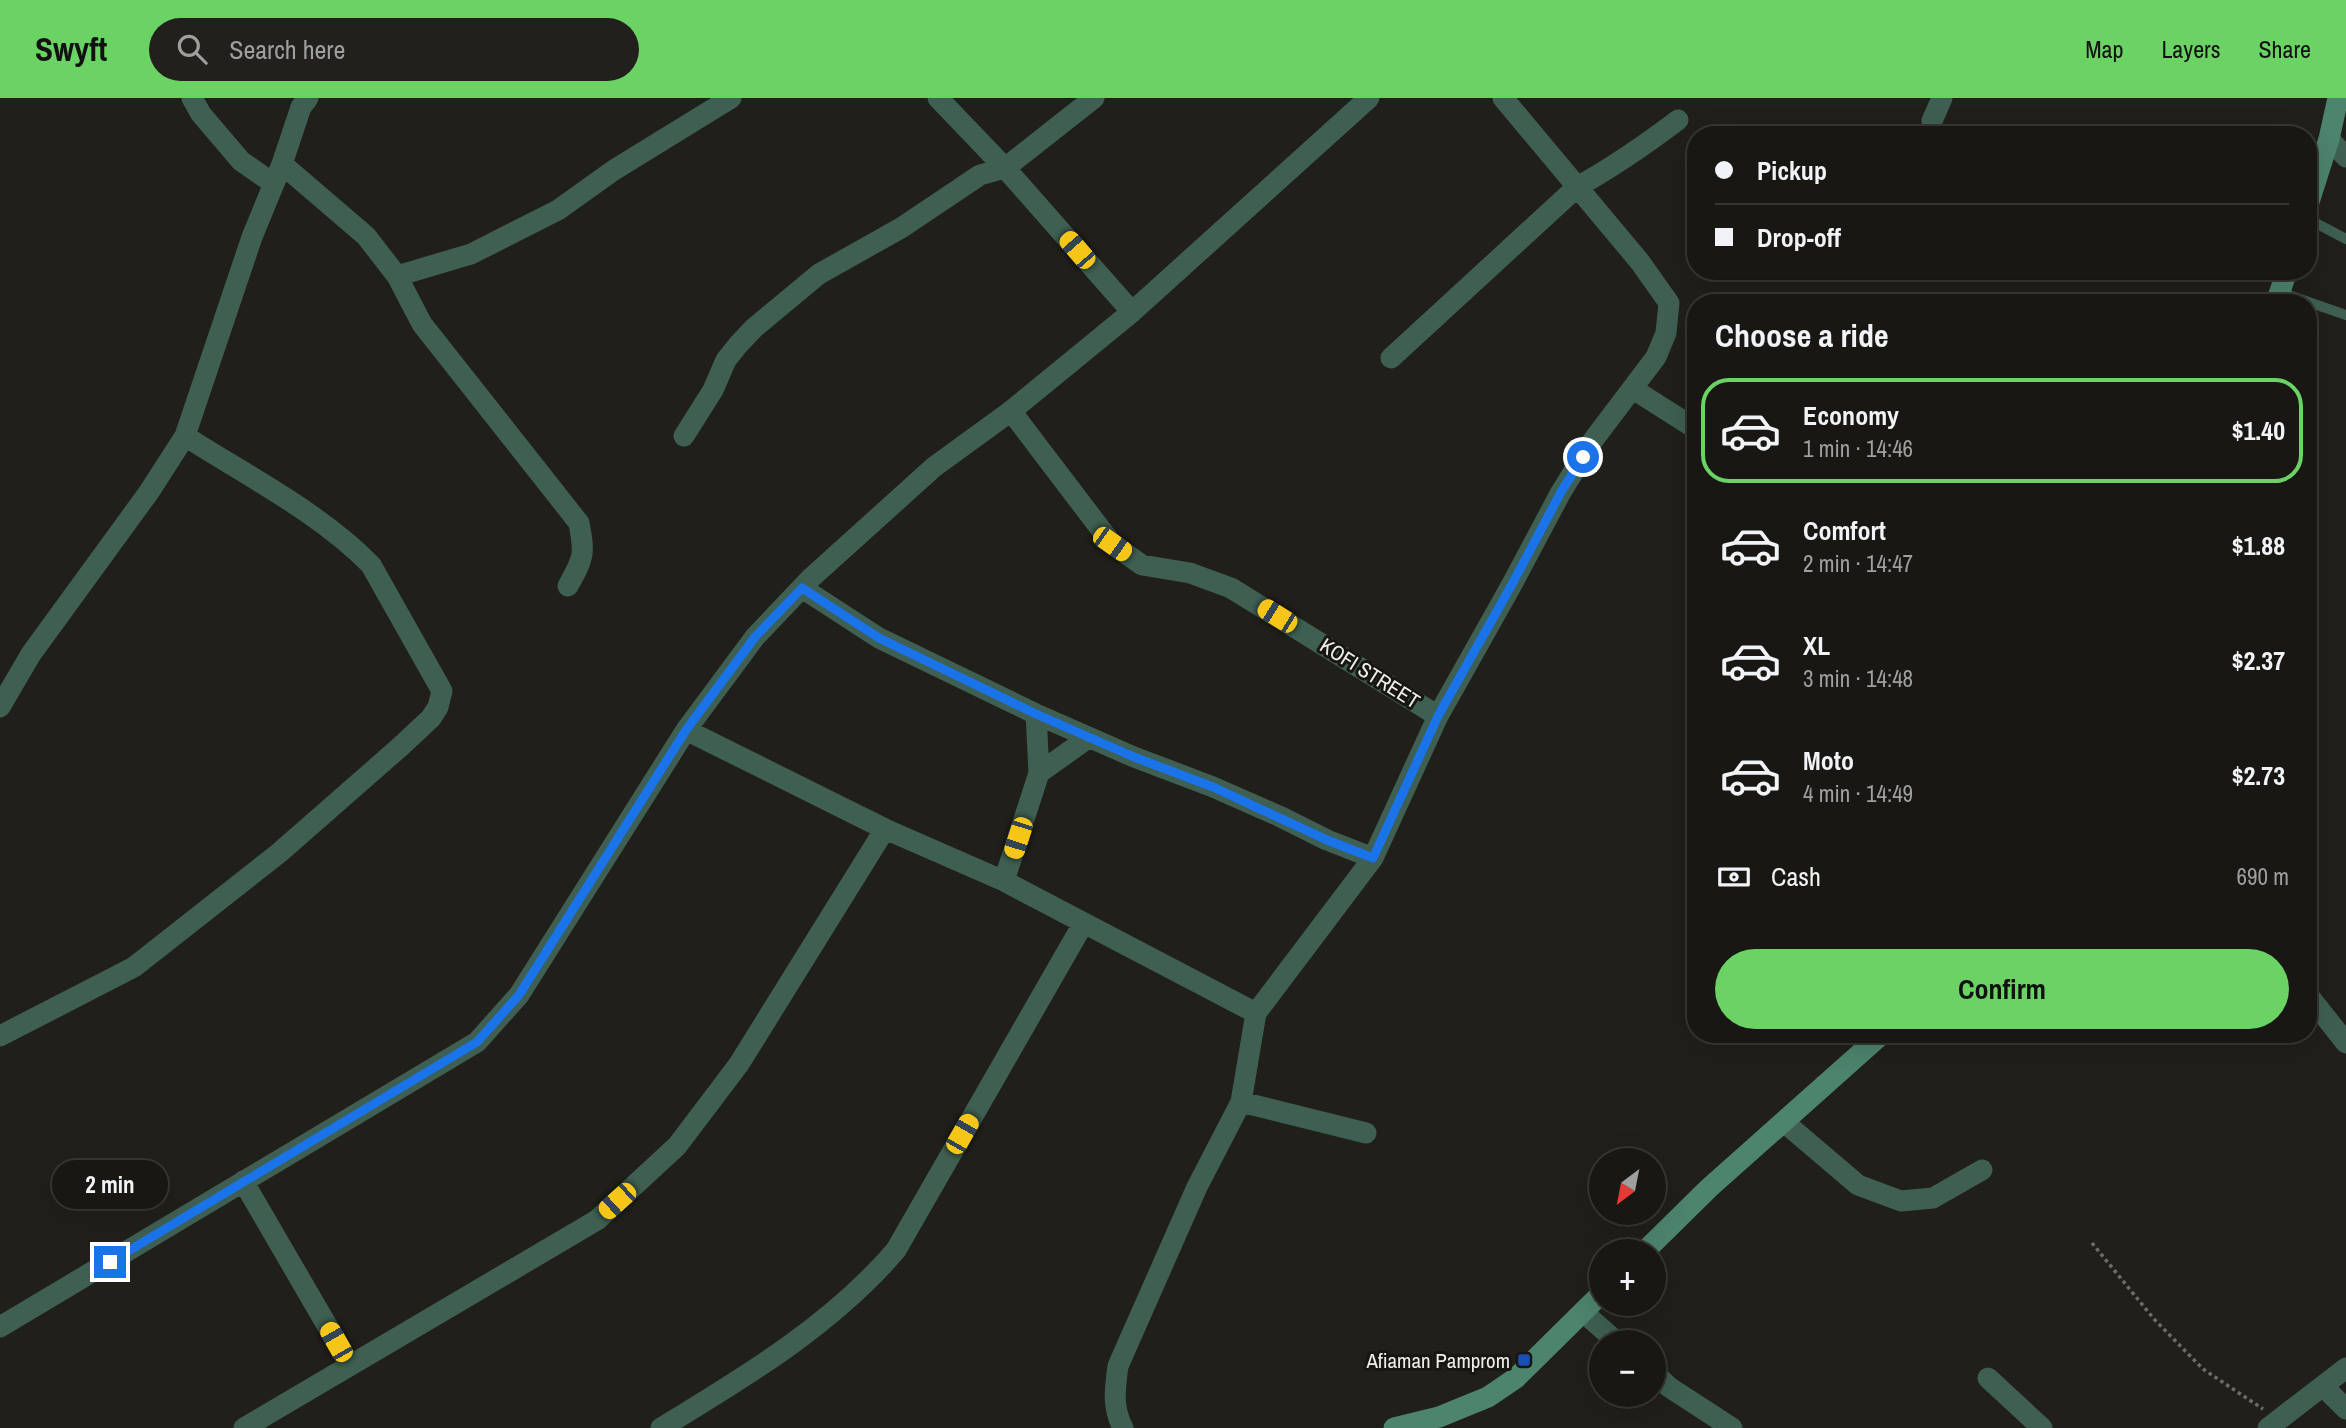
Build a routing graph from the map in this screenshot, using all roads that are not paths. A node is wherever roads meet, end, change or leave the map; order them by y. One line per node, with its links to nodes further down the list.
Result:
1 (192, 98): 17 (street)
2 (308, 98): 14 (street)
3 (731, 98): 21 (street)
4 (938, 98): 15 (street)
5 (1094, 98): 15 (street)
6 (1369, 98): 23 (street)
7 (1503, 98): 18 (street)
8 (1942, 98): 11 (street)
9 (2338, 98): 12 (street)
10 (1678, 120): 18 (street)
11 (1932, 121)
12 (2329, 139): 13 (street); 16 (street)
13 (2346, 157)
14 (282, 164): 17 (street); 21 (street)
15 (1005, 168): 23 (street); 30 (street)
16 (2317, 177)
17 (274, 184): 29 (street)
18 (1577, 187): 25 (street); 26 (street)
19 (2317, 224): 20 (lane)
20 (2346, 239)
21 (397, 276): 31 (street)
22 (2317, 307): 24 (lane)
23 (1132, 312): 27 (street)
24 (2346, 314)
25 (1391, 358)
26 (1633, 389): 28 (street); 35 (street)
27 (1011, 411): 32 (street); 35 (street, KOFI STREET)
28 (1687, 423)
29 (185, 436): 33 (street); 45 (street)
30 (684, 436)
31 (568, 586)
32 (802, 588): 34 (street); 36 (street)
33 (0, 707)
34 (1036, 714): 37 (street); 38 (street)
35 (1438, 716): 40 (street)
36 (686, 730): 39 (street); 52 (street)
37 (1088, 738): 38 (street); 40 (street)
38 (1039, 773): 41 (street)
39 (885, 829): 41 (street); 58 (street)
40 (1373, 858): 44 (street)
41 (1004, 881): 42 (street)
42 (1083, 924): 44 (street); 67 (street)
43 (2317, 1006): 47 (street)
44 (1256, 1013): 48 (street)
45 (0, 1036)
46 (1872, 1043): 49 (street)
47 (2346, 1043)
48 (1241, 1102): 50 (street); 68 (street)
49 (1784, 1122): 51 (street); 53 (street)
50 (1366, 1133)
51 (1982, 1170)
52 (243, 1181): 56 (street); 58 (street)
53 (1657, 1239)
54 (1589, 1306): 55 (street)
55 (1583, 1312): 57 (street); 64 (street)
56 (0, 1327)
57 (1603, 1330)
58 (350, 1365): 66 (street)
59 (2346, 1368): 62 (street)
60 (1988, 1378): 71 (street)
61 (1666, 1384): 70 (street)
62 (2324, 1387): 63 (street); 65 (street)
63 (2346, 1409)
64 (1441, 1422): 69 (street)
65 (2274, 1424)
66 (244, 1428)
67 (661, 1428)
68 (1123, 1428)
69 (1394, 1428)
70 (1732, 1428)
71 (2042, 1428)

